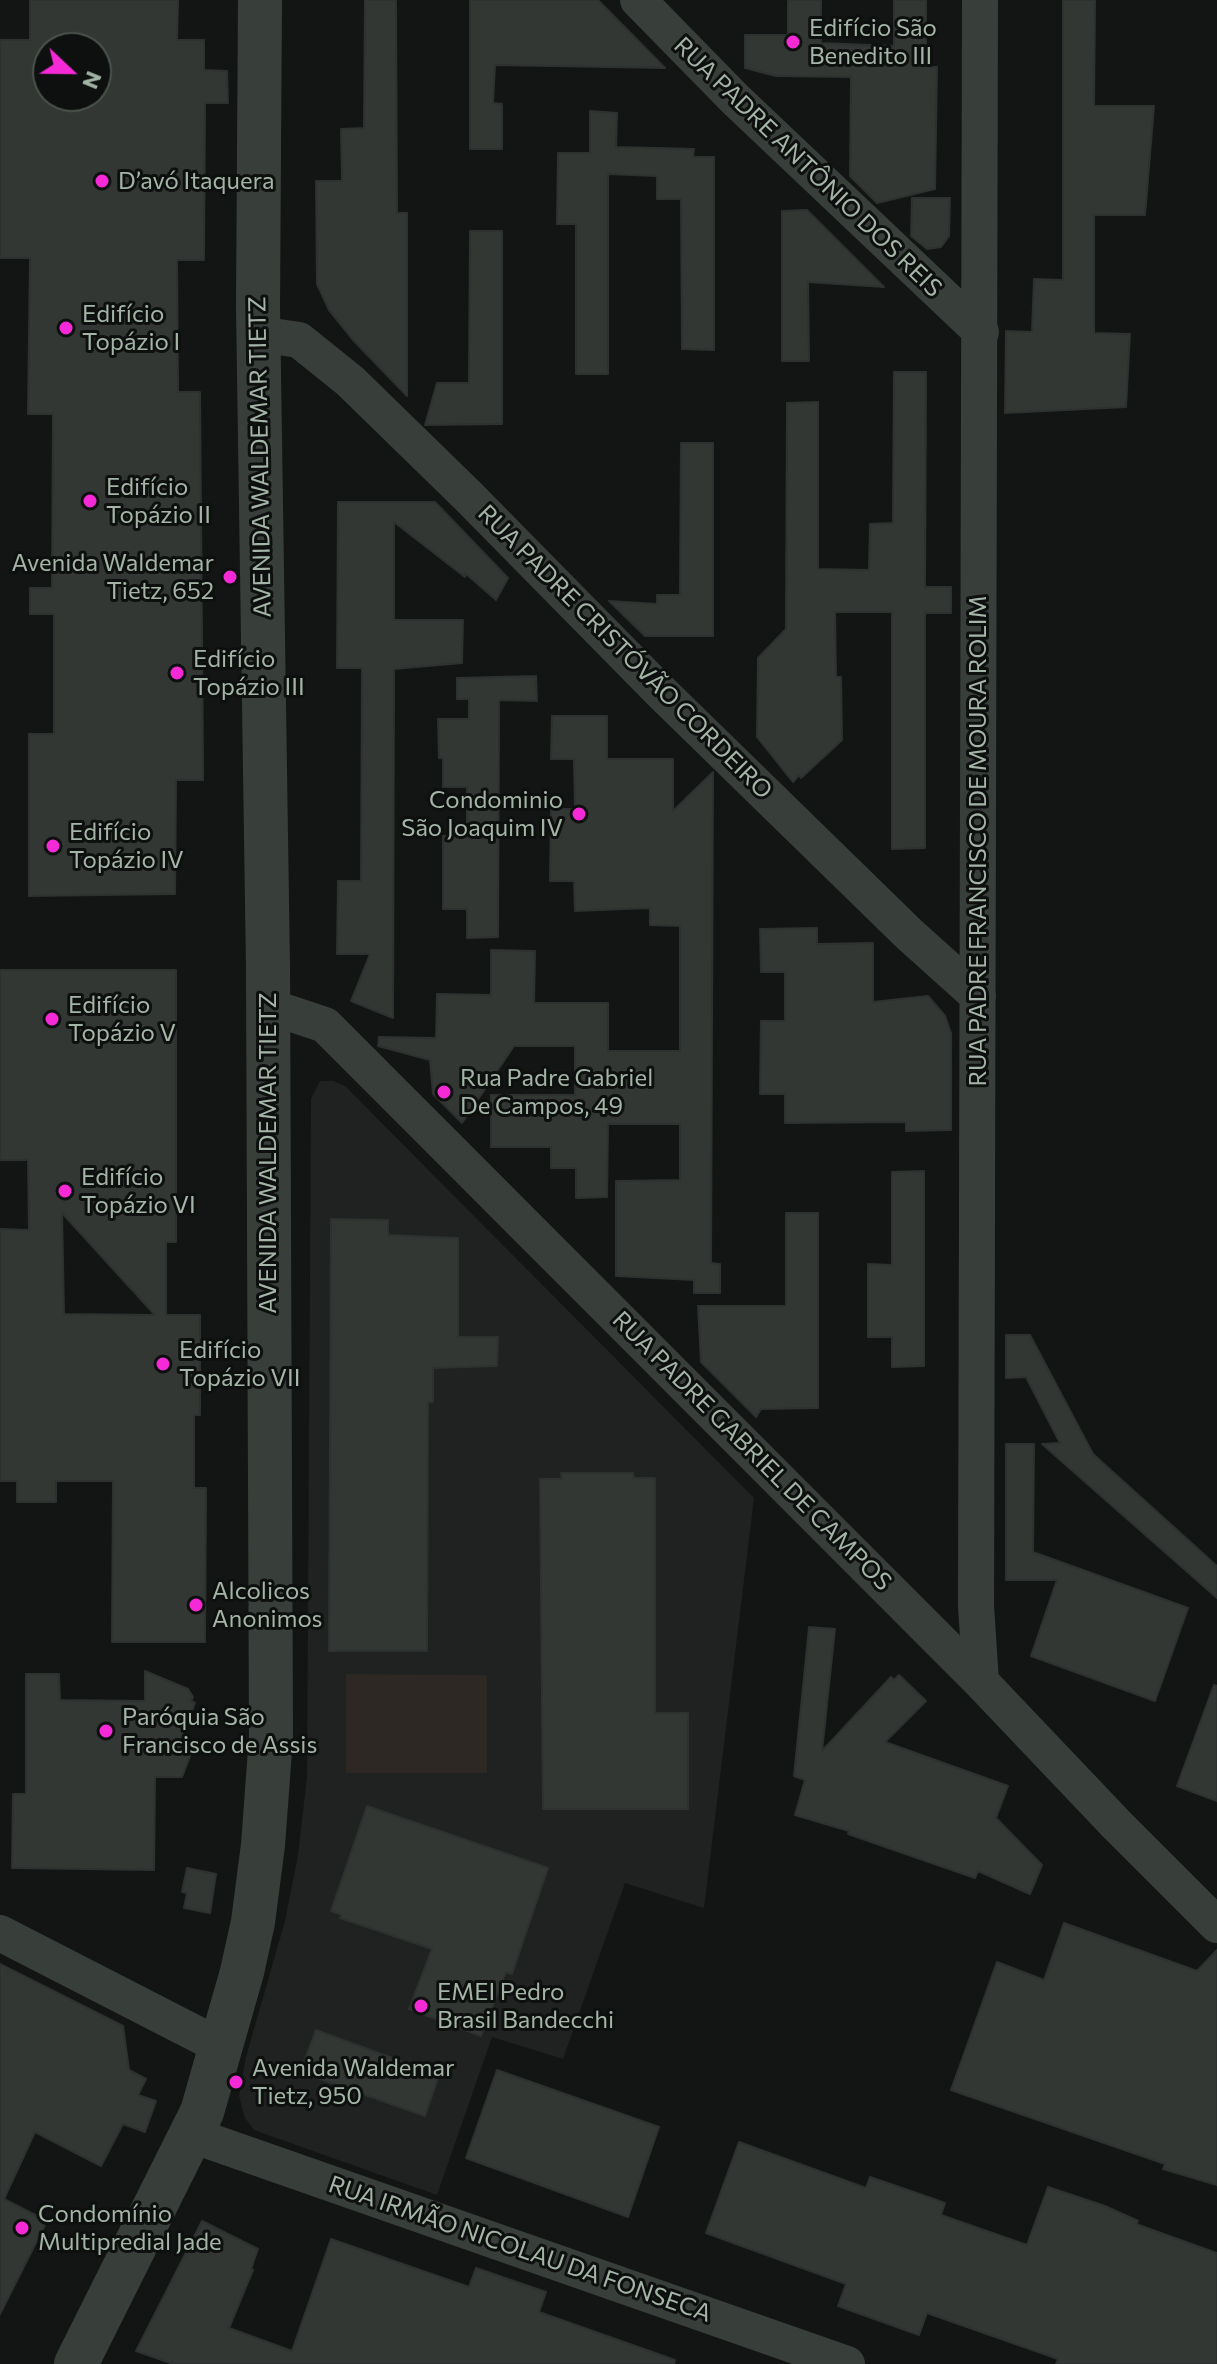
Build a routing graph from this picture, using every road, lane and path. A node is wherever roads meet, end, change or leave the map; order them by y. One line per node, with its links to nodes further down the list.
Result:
1 (260, 0): 5 (street, AVENIDA WALDEMAR TIETZ)
2 (638, 0): 4 (street, RUA PADRE ANTÔNIO DOS REIS)
3 (980, 0): 4 (street, RUA PADRE FRANCISCO DE MOURA ROLIM)
4 (981, 332): 6 (street, RUA PADRE FRANCISCO DE MOURA ROLIM)
5 (258, 334): 6 (street, RUA PADRE CRISTÓVÃO CORDEIRO); 7 (street, AVENIDA WALDEMAR TIETZ)
6 (978, 996): 8 (street, RUA PADRE FRANCISCO DE MOURA ROLIM)
7 (268, 1006): 8 (street, RUA PADRE GABRIEL DE CAMPOS); 11 (street, AVENIDA WALDEMAR TIETZ)
8 (981, 1682): 9 (street, RUA PADRE GABRIEL DE CAMPOS)
9 (1217, 1925)
10 (0, 1933): 11 (street)
11 (220, 2046): 12 (street, AVENIDA WALDEMAR TIETZ)
12 (192, 2135): 13 (street, AVENIDA WALDEMAR TIETZ); 14 (street, RUA IRMÃO NICOLAU DA FONSECA)
13 (76, 2364)
14 (847, 2364)

